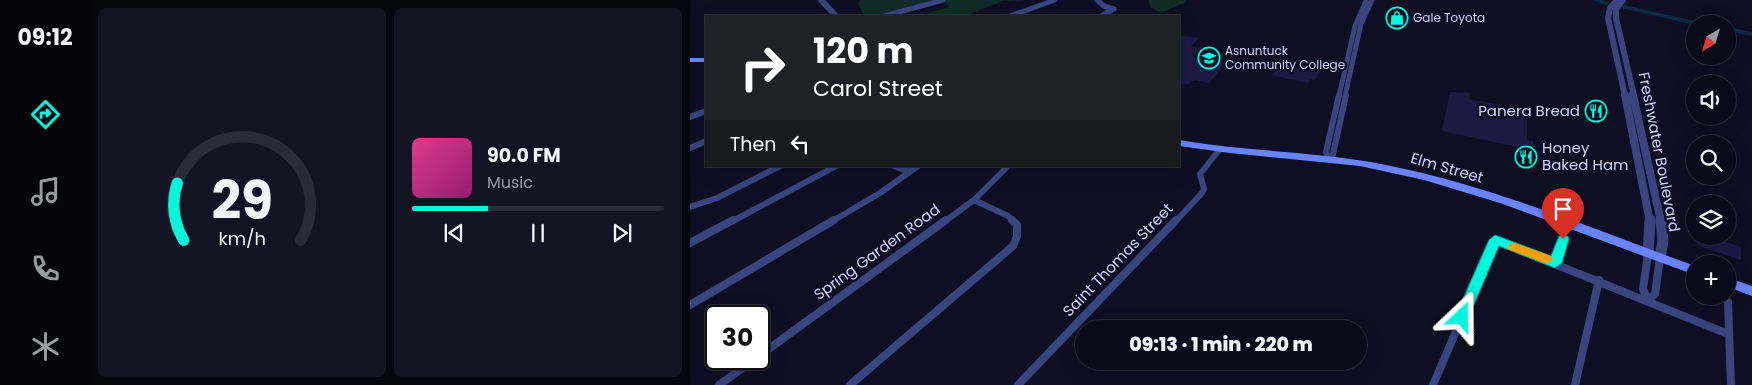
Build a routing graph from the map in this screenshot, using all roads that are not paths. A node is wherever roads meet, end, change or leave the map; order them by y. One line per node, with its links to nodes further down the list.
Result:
1 (821, 0): 10 (street)
2 (943, 0): 11 (street)
3 (1055, 0): 12 (street)
4 (1097, 0): 13 (street)
5 (1367, 0): 9 (street)
6 (1372, 0): 9 (street)
7 (1617, 0): 14 (street, Freshwater Boulevard)
8 (1623, 0): 15 (street, Freshwater Boulevard)
9 (1363, 10): 26 (street)
10 (835, 15)
11 (888, 15)
12 (1018, 15)
13 (1103, 15)
14 (1612, 35): 15 (street); 18 (street, Freshwater Boulevard)
15 (1620, 36): 19 (street, Freshwater Boulevard)
16 (690, 60): 17 (main road)
17 (705, 60)
18 (1625, 93): 19 (street); 37 (street, Freshwater Boulevard)
19 (1634, 95): 38 (street, Freshwater Boulevard)
20 (705, 111): 21 (street)
21 (690, 118)
22 (705, 141): 24 (street)
23 (1180, 143): 25 (main road, Elm Street)
24 (690, 148)
25 (1220, 149): 26 (main road, Elm Street); 52 (street, Saint Thomas Street)
26 (1328, 159): 37 (main road, Elm Street)
27 (778, 167): 34 (street)
28 (834, 167): 36 (street)
29 (896, 167): 32 (street)
30 (916, 167): 32 (street)
31 (1007, 167): 33 (street, Spring Garden Road)
32 (909, 172): 45 (street)
33 (974, 200): 48 (street, Spring Garden Road); 51 (street)
34 (690, 207)
35 (1563, 239): 39 (street)
36 (690, 243)
37 (1648, 254): 38 (main road, Elm Street); 44 (street, Freshwater Boulevard)
38 (1660, 258): 40 (main road, Elm Street); 44 (street, Freshwater Boulevard)
39 (1555, 263): 41 (street); 53 (street)
40 (1686, 268)
41 (1599, 280): 44 (street); 54 (street)
42 (1736, 286): 43 (main road)
43 (1752, 291)
44 (1648, 300): 47 (street)
45 (690, 305)
46 (1728, 305): 47 (street)
47 (1728, 334): 55 (street)
48 (770, 348)
49 (741, 370): 50 (street)
50 (720, 385)
51 (850, 385)
52 (1018, 385)
53 (1433, 385)
54 (1575, 385)
55 (1731, 385)

